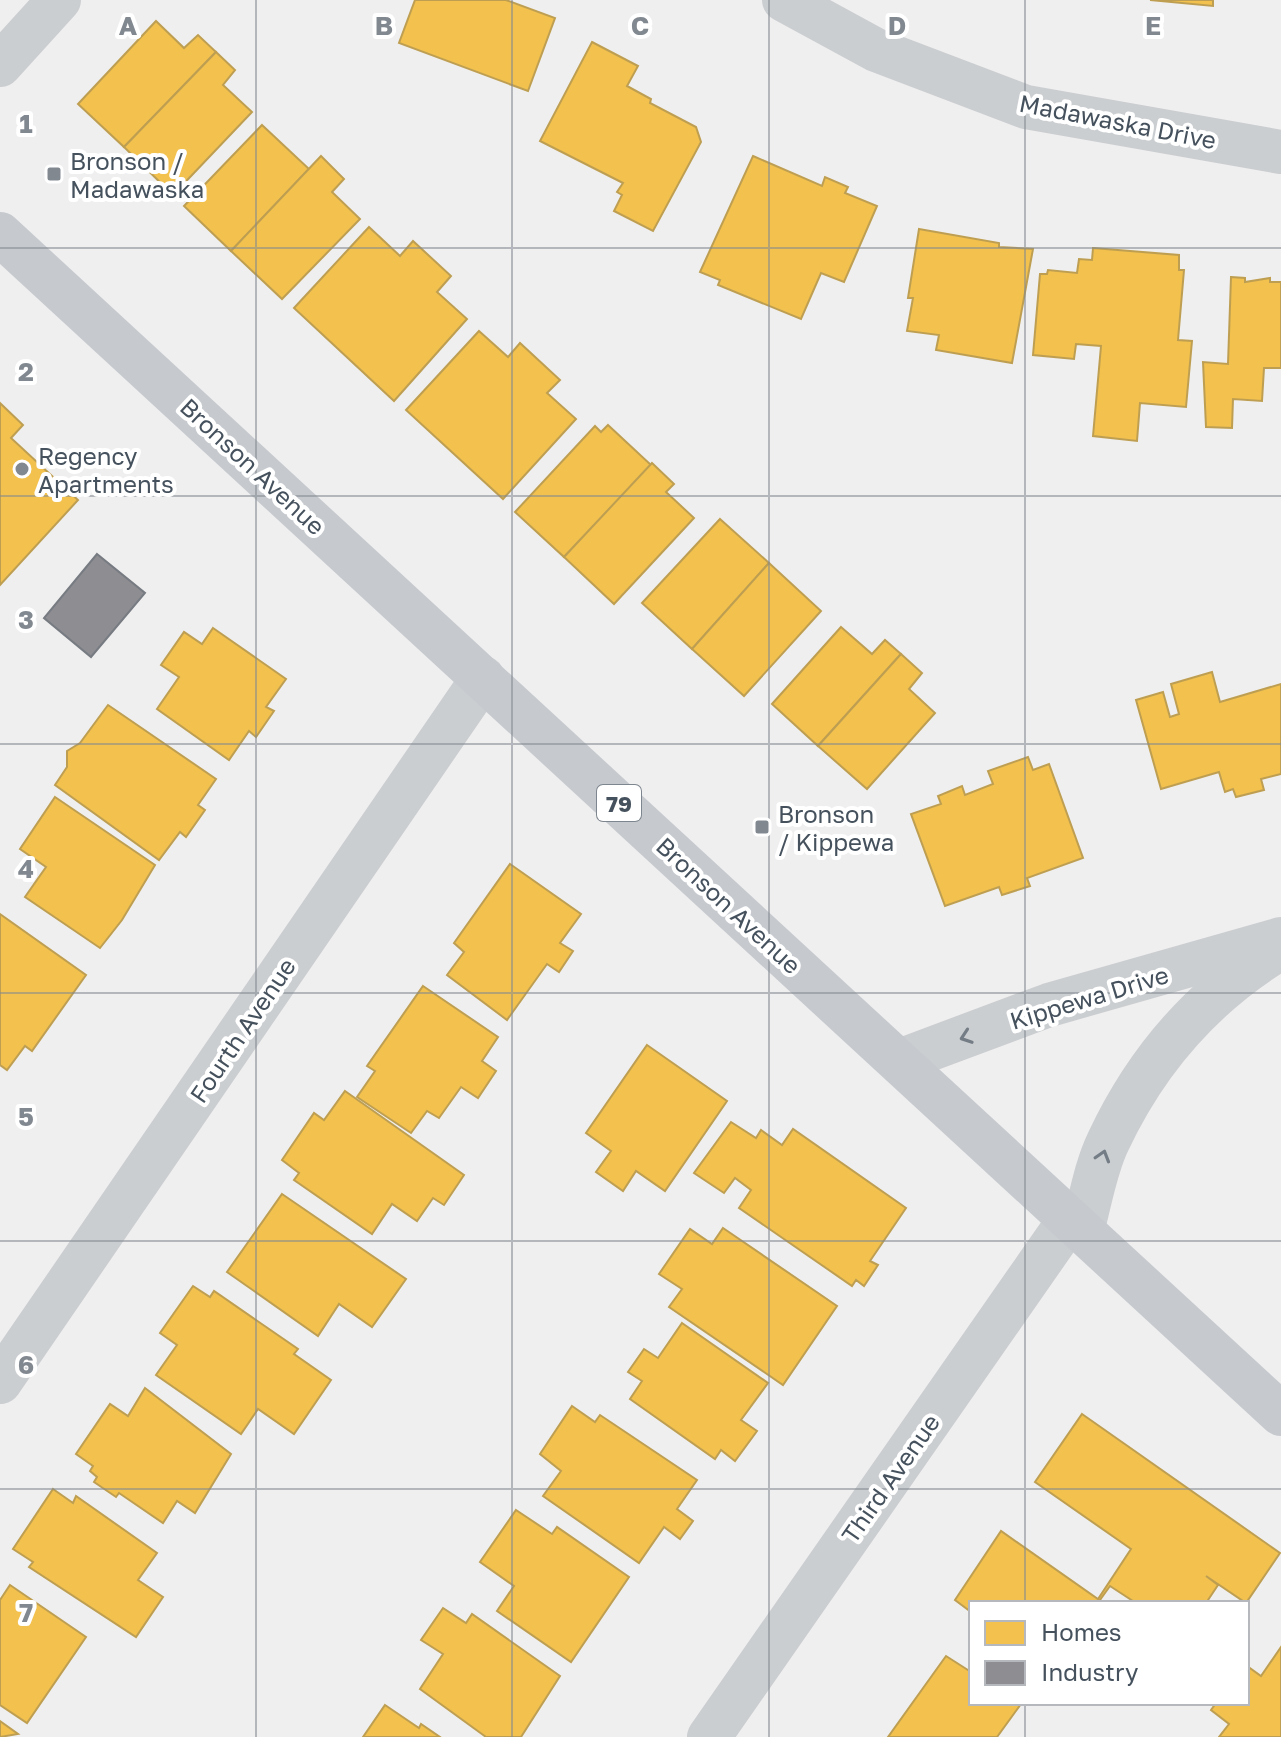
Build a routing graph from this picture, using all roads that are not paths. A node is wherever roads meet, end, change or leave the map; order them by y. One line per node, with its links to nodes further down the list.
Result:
1 (59, 0): 3 (street)
2 (784, 0): 4 (street, Madawaska Drive)
3 (0, 65)
4 (1281, 152)
5 (0, 234): 6 (main road, Bronson Avenue / 79)
6 (483, 678): 9 (main road, Bronson Avenue / 79); 11 (street, Fourth Avenue)
7 (1281, 939): 9 (street, Kippewa Drive, one-way to 9)
8 (1281, 948): 10 (street, one-way to 8)
9 (899, 1061): 10 (main road, Bronson Avenue / 79)
10 (1076, 1225): 12 (main road, Bronson Avenue / 79); 13 (street, Third Avenue)
11 (0, 1382)
12 (1281, 1414)
13 (709, 1737)

